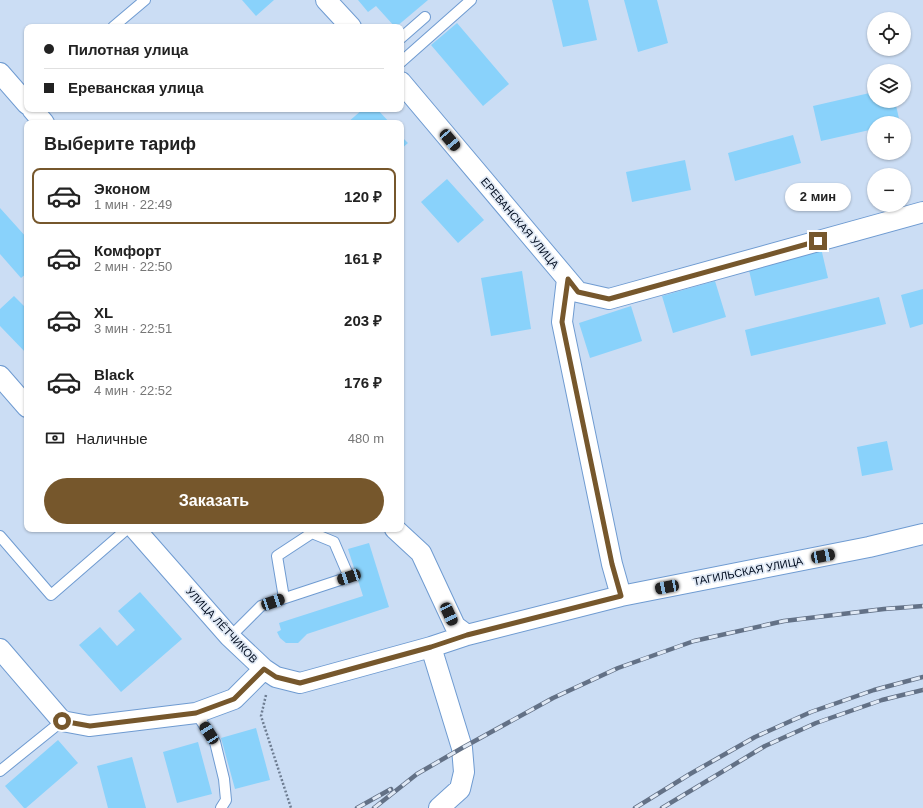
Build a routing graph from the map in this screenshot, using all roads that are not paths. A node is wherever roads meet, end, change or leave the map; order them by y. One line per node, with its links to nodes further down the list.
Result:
1 (146, 0): 5 (lane)
2 (326, 0): 6 (street)
3 (471, 0): 8 (lane)
4 (426, 17): 7 (lane)
5 (117, 24)
6 (348, 24)
7 (404, 35)
8 (404, 59)
9 (0, 73): 11 (street)
10 (404, 86): 15 (street, ЕРЕВАНСКАЯ УЛИЦА)
11 (24, 99)
12 (35, 112): 13 (street)
13 (42, 120)
14 (923, 212): 15 (street, ЕРЕВАНСКАЯ УЛИЦА)
15 (568, 279): 23 (street)
16 (0, 376): 17 (street)
17 (24, 404)
18 (124, 532): 22 (lane)
19 (138, 532): 26 (street, УЛИЦА ЛЁТЧИКОВ)
20 (398, 532): 25 (street)
21 (923, 534): 23 (street, ТАГИЛЬСКАЯ УЛИЦА)
22 (0, 536)
23 (621, 596): 25 (street, ТАГИЛЬСКАЯ УЛИЦА)
24 (284, 598): 24 (lane); 26 (lane)
25 (467, 635): 27 (street, УЛИЦА ЛЁТЧИКОВ)
26 (229, 636): 29 (street, УЛИЦА ЛЁТЧИКОВ)
27 (431, 647): 29 (street, УЛИЦА ЛЁТЧИКОВ); 34 (street)
28 (0, 650): 31 (street)
29 (264, 669): 30 (street)
30 (196, 713): 31 (street); 33 (lane)
31 (62, 721): 32 (lane)
32 (0, 771)
33 (221, 808)
34 (439, 808)

